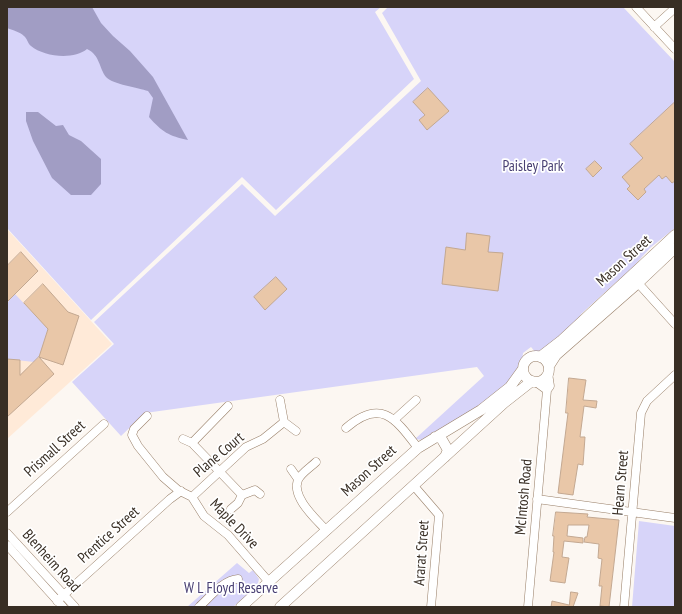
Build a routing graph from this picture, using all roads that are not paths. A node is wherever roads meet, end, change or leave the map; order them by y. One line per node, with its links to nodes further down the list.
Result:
1 (636, 7): 3 (street)
2 (675, 8): 3 (street)
3 (654, 27): 4 (street)
4 (675, 50)
5 (675, 235): 6 (street, Mason Street)
6 (671, 247): 7 (street, Mason Street); 9 (street, Mason Street)
7 (638, 283): 8 (street); 11 (street, Mason Street)
8 (675, 324)
9 (540, 356): 10 (street); 11 (street)
10 (523, 369): 13 (street); 24 (street, Mason Street)
11 (548, 369): 13 (street); 14 (street, McIntosh Road)
12 (675, 375): 41 (street, Hearn Street)
13 (534, 381): 14 (street); 28 (street)
14 (547, 390): 38 (street, McIntosh Road)
15 (280, 400): 20 (street)
16 (416, 400): 19 (street)
17 (228, 406): 26 (street)
18 (147, 416): 34 (street, Maple Drive)
19 (394, 420): 22 (street); 27 (street)
20 (284, 422): 23 (street); 31 (street, Plane Court)
21 (104, 424): 40 (street, Prismall Street)
22 (346, 428)
23 (296, 431)
24 (435, 437): 27 (street, Mason Street); 28 (street)
25 (183, 439): 26 (street)
26 (192, 443): 31 (street)
27 (418, 448): 43 (street, Mason Street)
28 (444, 458): 33 (street)
29 (316, 462): 32 (street)
30 (291, 469): 32 (street)
31 (220, 471): 36 (street); 37 (street, Plane Court)
32 (298, 480): 43 (street)
33 (414, 486): 52 (street); 53 (street, Ararat Street)
34 (181, 492): 37 (street, Maple Drive); 48 (street, Prentice Street)
35 (260, 494): 36 (street)
36 (242, 495): 39 (street)
37 (192, 497): 47 (street, Maple Drive)
38 (537, 499): 41 (street); 54 (street, McIntosh Road)
39 (231, 509)
40 (7, 512)
41 (633, 512): 42 (street); 55 (street, Hearn Street)
42 (675, 518)
43 (326, 530): 47 (street, Mason Street)
44 (7, 533): 48 (street, Blenheim Road)
45 (7, 545): 48 (street, Blenheim Road)
46 (238, 579): 50 (street)
47 (269, 582): 51 (street, Mason Street)
48 (61, 601): 49 (street, Blenheim Road)
49 (75, 607)
50 (199, 607)
51 (242, 607)
52 (280, 607)
53 (431, 607)
54 (528, 607)
55 (624, 607)

